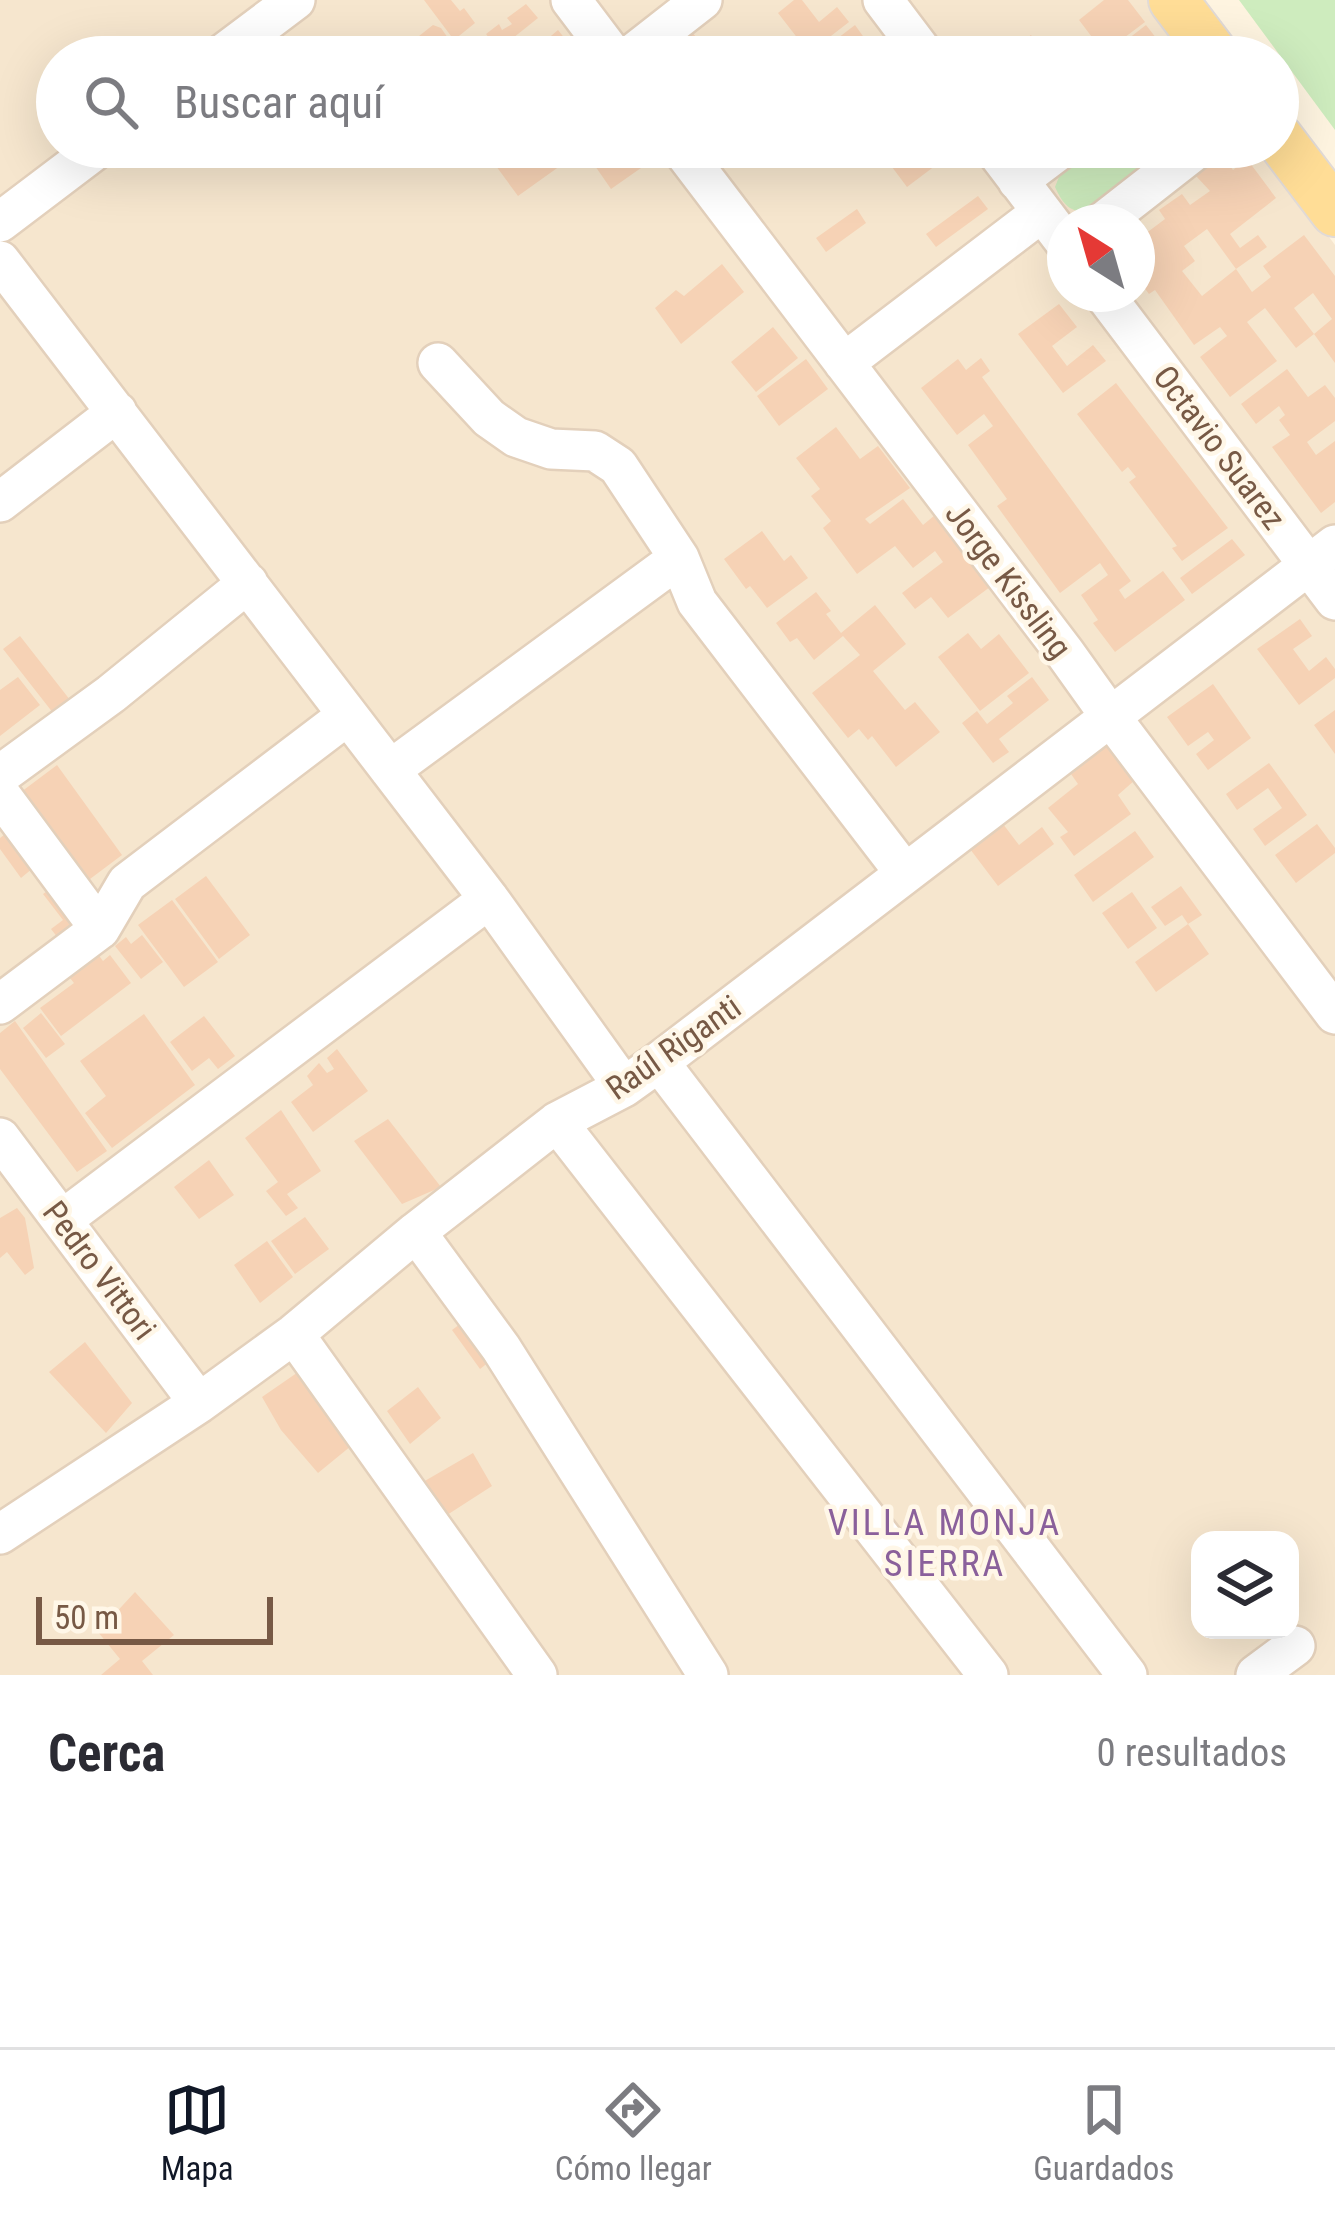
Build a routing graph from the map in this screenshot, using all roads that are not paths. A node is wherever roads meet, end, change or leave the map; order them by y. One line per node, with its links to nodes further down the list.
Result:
1 (571, 0): 7 (street)
2 (702, 0): 8 (street)
3 (884, 0): 9 (street)
4 (1172, 0): 10 (main road)
5 (273, 6): 6 (street)
6 (241, 36)
7 (598, 36)
8 (656, 36)
9 (911, 36)
10 (1191, 36)
11 (1299, 165): 19 (main road)
12 (71, 168): 21 (street)
13 (696, 168): 26 (street, Jorge Kissling)
14 (1008, 168): 17 (street)
15 (1035, 168): 17 (street)
16 (1172, 168): 18 (street)
17 (1018, 181): 20 (street)
18 (1125, 204)
19 (1335, 212)
20 (1047, 218)
21 (0, 222)
22 (1047, 232): 26 (street)
23 (0, 261): 27 (street)
24 (1119, 312): 29 (street, Octavio Suarez)
25 (438, 363): 30 (street)
26 (844, 364): 34 (street, Jorge Kissling)
27 (118, 412): 28 (street); 31 (street)
28 (0, 502)
29 (1322, 555): 32 (street, Octavio Suarez); 34 (street, Raúl Riganti)
30 (679, 558): 35 (street); 38 (street)
31 (248, 584): 33 (street); 36 (street)
32 (1335, 601)
33 (348, 715): 35 (street); 40 (street)
34 (1110, 716): 38 (street, Raúl Riganti); 42 (street, Jorge Kissling)
35 (390, 770): 39 (street)
36 (0, 775)
37 (0, 794): 40 (street)
38 (904, 872): 43 (street, Raúl Riganti)
39 (489, 899): 44 (street); 47 (street)
40 (100, 929): 41 (street)
41 (0, 1004)
42 (1335, 1015)
43 (659, 1062): 44 (street, Raúl Riganti); 56 (street)
44 (625, 1087): 45 (street, Raúl Riganti)
45 (557, 1122): 48 (street, Raúl Riganti); 55 (street)
46 (4, 1152): 47 (street, Pedro Vittori)
47 (62, 1220): 50 (street, Pedro Vittori)
48 (416, 1232): 49 (street, Raúl Riganti); 54 (street)
49 (294, 1334): 50 (street, Raúl Riganti); 53 (street)
50 (199, 1403): 51 (street, Raúl Riganti)
51 (0, 1534)
52 (1295, 1646): 57 (street)
53 (537, 1675)
54 (708, 1675)
55 (988, 1675)
56 (1127, 1675)
57 (1256, 1675)

